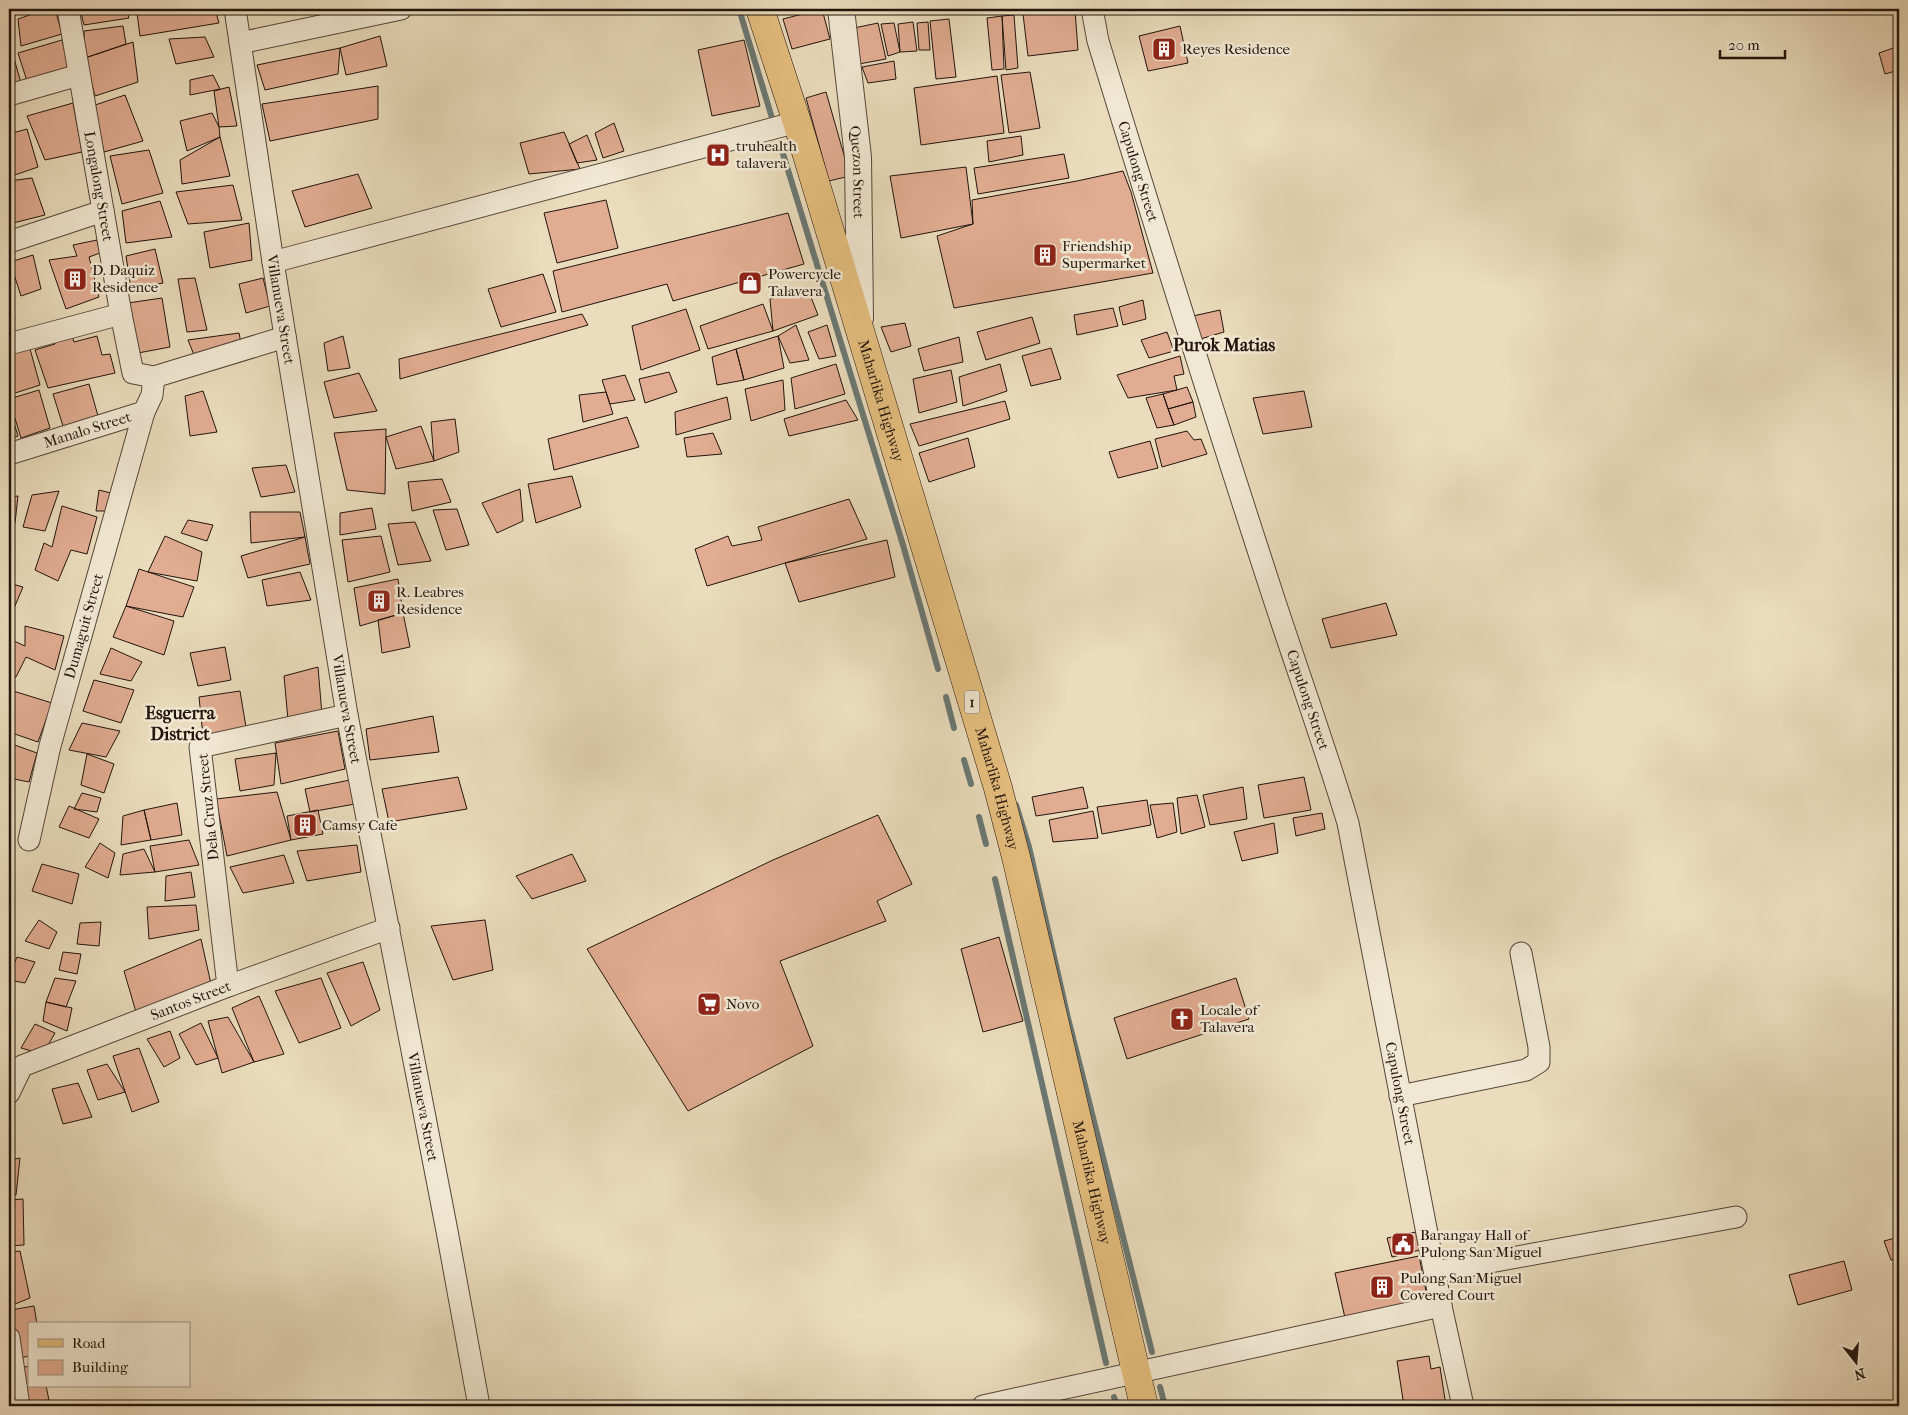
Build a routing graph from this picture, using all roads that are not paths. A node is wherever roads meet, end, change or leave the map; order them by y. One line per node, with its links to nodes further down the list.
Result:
1 (68, 9): 8 (street, Longalong Street)
2 (235, 9): 7 (street, Villanueva Street)
3 (401, 9): 7 (street)
4 (760, 9): 10 (main road, Maharlika Highway / 1)
5 (846, 9): 16 (street, Quezon Street)
6 (1092, 9): 27 (street, Capulong Street)
7 (240, 43): 13 (street, Villanueva Street)
8 (79, 75): 9 (street); 11 (street, Longalong Street)
9 (9, 95)
10 (797, 122): 13 (street); 16 (main road, Maharlika Highway / 1)
11 (103, 211): 12 (street); 14 (street, Longalong Street)
12 (9, 242)
13 (273, 262): 15 (street, Villanueva Street)
14 (121, 314): 17 (street); 18 (street, Longalong Street)
15 (285, 336): 18 (street); 21 (street, Villanueva Street)
16 (860, 337): 32 (main road, Maharlika Highway / 1)
17 (9, 344)
18 (154, 377): 19 (street, Manalo Street)
19 (144, 412): 20 (street, Manalo Street); 22 (street, Dumaguit Street)
20 (9, 454)
21 (347, 715): 23 (street, Villanueva Street); 25 (street, Dela Cruz Street)
22 (29, 840)
23 (389, 928): 25 (street, Santos Street); 34 (street, Villanueva Street)
24 (1521, 952): 27 (street)
25 (228, 986): 26 (street, Santos Street)
26 (9, 1093)
27 (1400, 1096): 29 (street, Capulong Street)
28 (1736, 1218): 29 (street)
29 (1435, 1272): 30 (street, Capulong Street)
30 (1441, 1306): 32 (street); 37 (street, Capulong Street)
31 (9, 1338): 33 (street)
32 (1136, 1374): 35 (street); 36 (main road, Maharlika Highway / 1)
33 (19, 1406)
34 (479, 1406)
35 (983, 1406)
36 (1144, 1406)
37 (1463, 1406)

